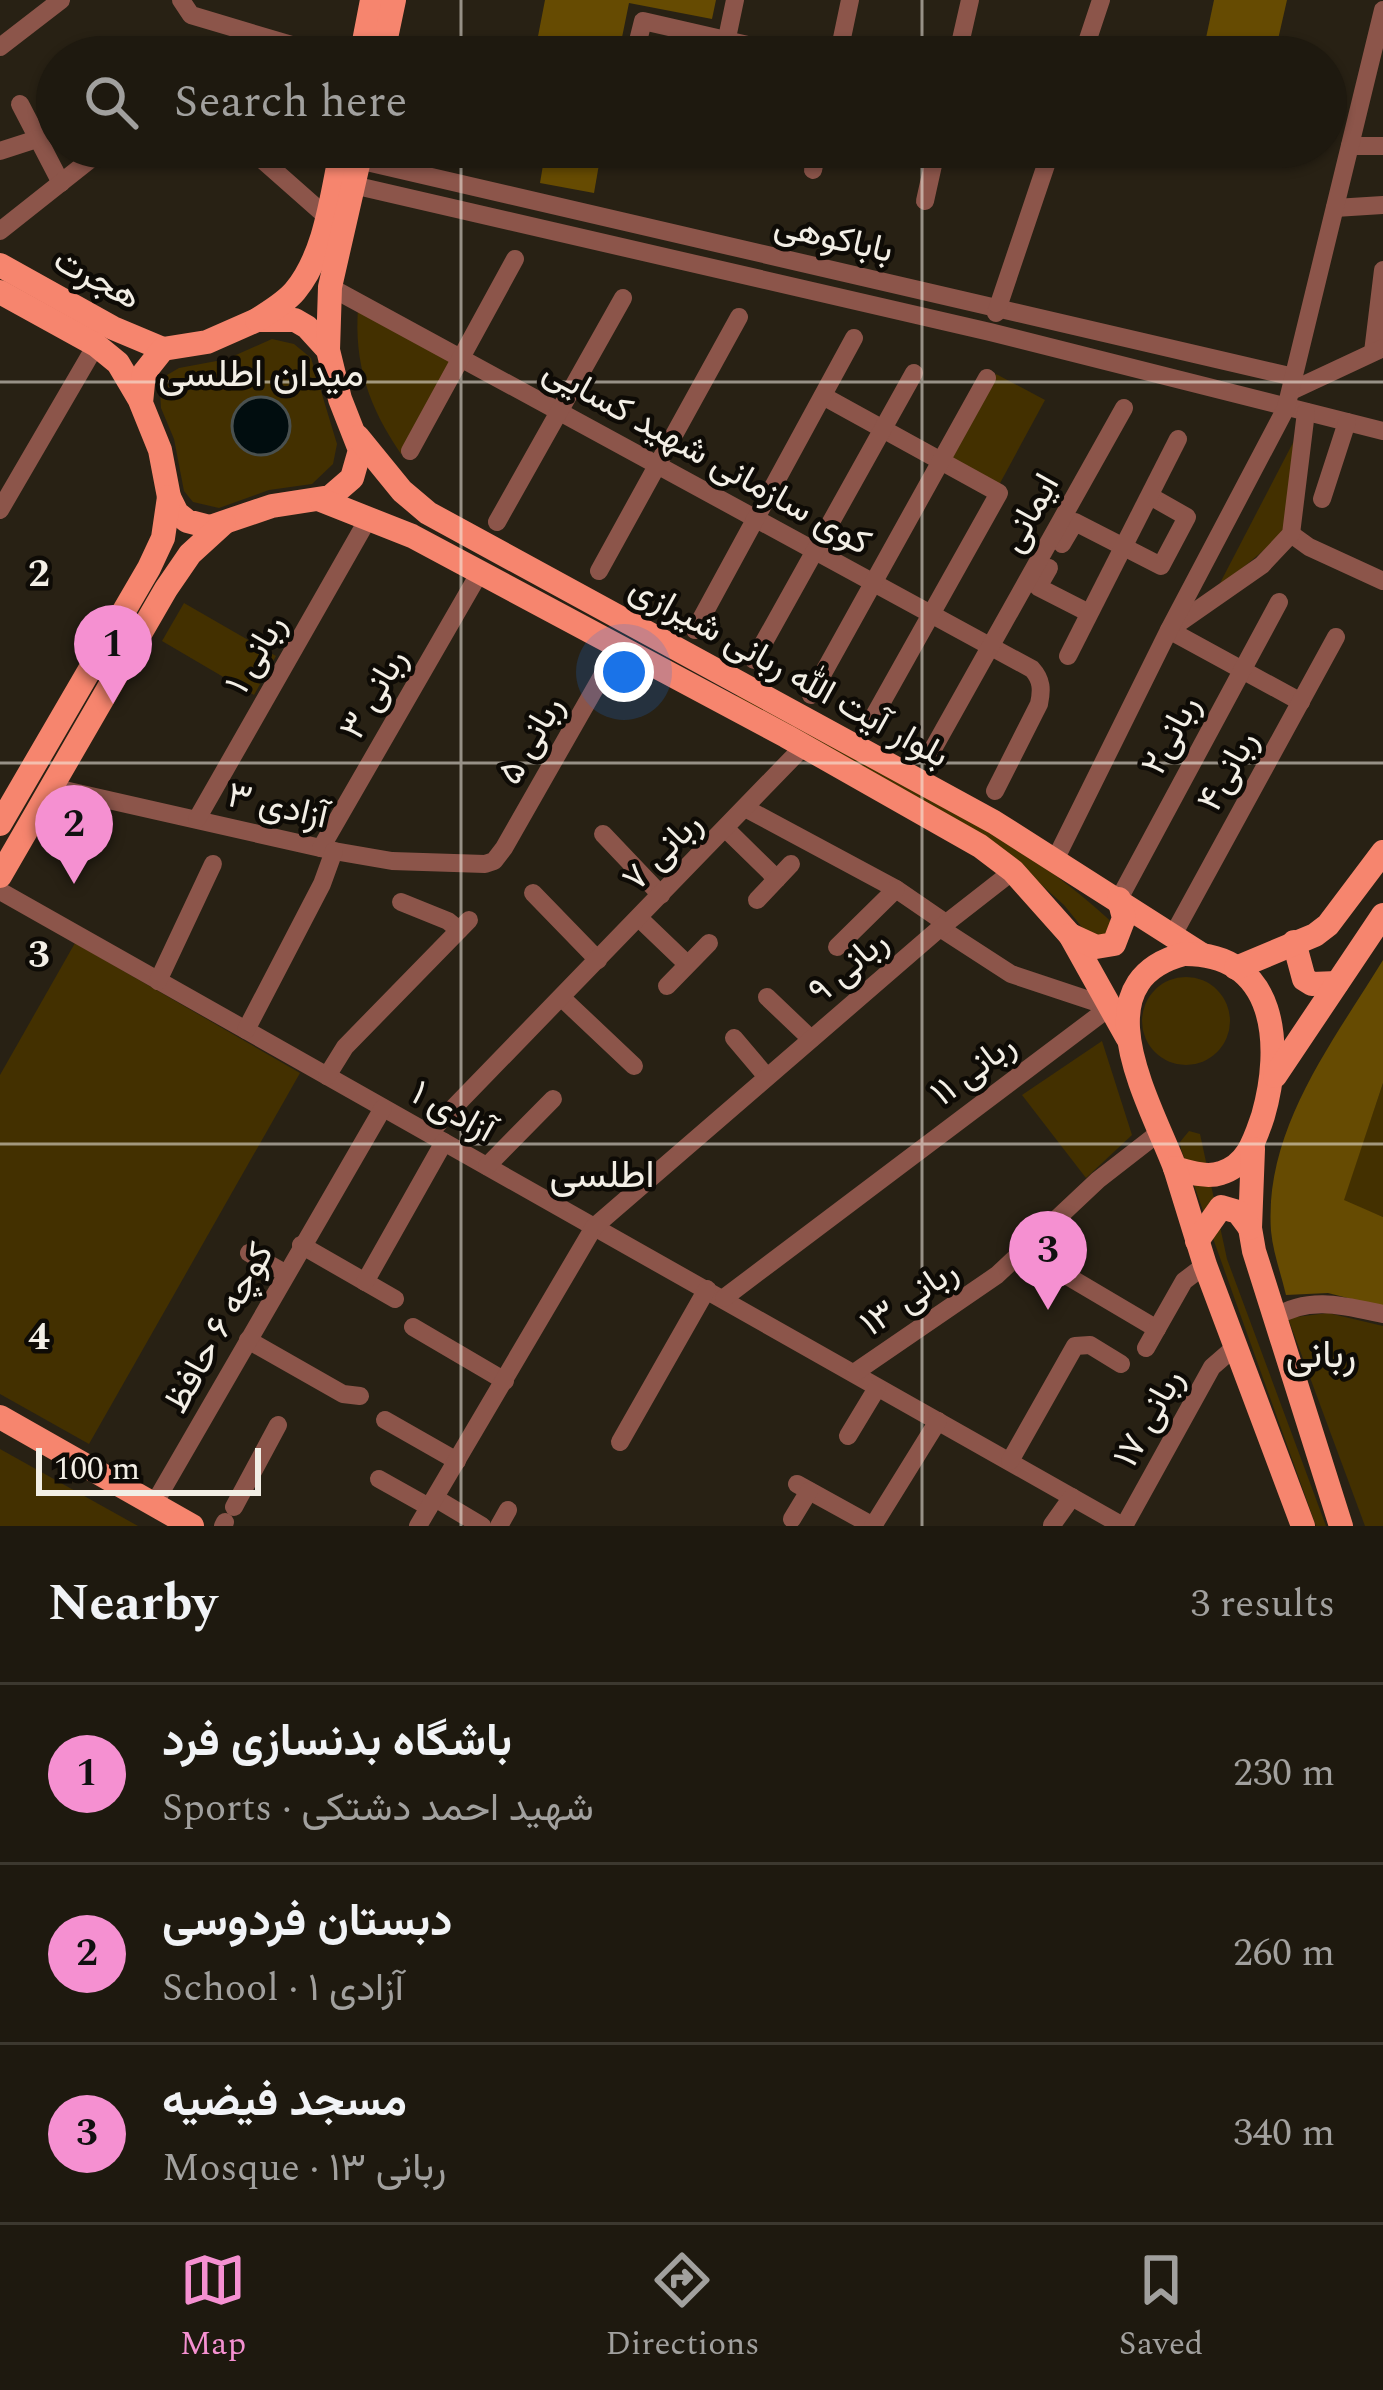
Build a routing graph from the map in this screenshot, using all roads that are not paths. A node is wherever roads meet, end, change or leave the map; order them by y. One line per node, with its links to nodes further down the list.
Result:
1 (60, 0): 20 (street)
2 (372, 0): 11 (main road)
3 (394, 0): 12 (main road)
4 (735, 0): 15 (street)
5 (850, 0): 16 (street)
6 (970, 0): 17 (street)
7 (1102, 0): 18 (street)
8 (186, 8): 10 (street)
9 (1383, 10): 19 (street)
10 (269, 36)
11 (365, 36)
12 (386, 36)
13 (639, 36): 14 (street)
14 (687, 36)
15 (728, 36)
16 (842, 36)
17 (962, 36)
18 (1089, 36)
19 (1379, 46): 24 (street)
20 (0, 47)
21 (20, 104): 22 (street)
22 (36, 137)
23 (36, 139): 26 (street)
24 (1350, 146): 25 (street); 27 (street)
25 (1383, 146)
26 (0, 151)
27 (1347, 158)
28 (53, 168): 38 (street)
29 (80, 168): 38 (street)
30 (272, 168): 42 (street)
31 (350, 168): 42 (main road)
32 (352, 168): 47 (main road)
33 (384, 168): 52 (street)
34 (386, 168): 62 (street, باباکوهی)
35 (932, 168): 39 (street)
36 (1045, 168): 52 (street)
37 (1345, 168): 41 (street)
38 (61, 183): 43 (street)
39 (925, 201)
40 (1383, 205): 41 (street)
41 (1335, 208): 62 (street)
42 (327, 217): 51 (main road)
43 (0, 231)
44 (515, 259): 58 (street)
45 (0, 265): 55 (main road, هجرت)
46 (1383, 271): 57 (street)
47 (330, 287): 56 (main road); 58 (street, کوی سازمانی شهید کسایی)
48 (0, 292): 54 (main road, هجرت)
49 (623, 298): 65 (street)
50 (739, 316): 73 (street)
51 (257, 320): 55 (main road); 56 (main road)
52 (990, 332): 62 (street)
53 (854, 338): 61 (street)
54 (95, 344): 63 (main road, هجرت); 78 (street)
55 (163, 349): 63 (main road)
56 (328, 350): 69 (main road)
57 (1378, 350): 62 (street)
58 (461, 357): 65 (street, کوی سازمانی شهید کسایی); 71 (street)
59 (914, 373): 67 (street)
60 (987, 378): 72 (street)
61 (824, 396): 67 (street); 81 (street)
62 (1294, 397): 66 (street); 84 (street); 85 (street)
63 (141, 403): 75 (main road)
64 (1124, 408): 98 (street, ایمانی)
65 (560, 410): 73 (street, کوی سازمانی شهید کسایی); 82 (street)
66 (1347, 422): 68 (street); 76 (street)
67 (881, 428): 72 (street); 87 (street)
68 (1383, 431)
69 (358, 436): 77 (main road); 103 (main road, بلوار آیت الله ربانی شیرازی)
70 (1178, 439): 74 (street)
71 (410, 451)
72 (940, 460): 91 (street); 94 (street)
73 (657, 464): 81 (street, کوی سازمانی شهید کسایی); 88 (street)
74 (1150, 496): 79 (street); 86 (street)
75 (169, 497): 83 (main road); 114 (main road)
76 (1322, 499)
77 (321, 500): 80 (main road, بلوار آیت الله ربانی شیرازی); 83 (main road)
78 (0, 510)
79 (1187, 517): 84 (street); 86 (street)
80 (368, 519): 89 (main road, بلوار آیت الله ربانی شیرازی); 113 (street, ربانی ۱)
81 (757, 519): 87 (street, کوی سازمانی شهید کسایی); 95 (street)
82 (497, 522)
83 (224, 523): 110 (main road)
84 (1223, 528): 96 (street)
85 (1291, 534): 90 (street); 96 (street)
86 (1124, 548): 93 (street); 93 (street)
87 (815, 550): 91 (street, کوی سازمانی شهید کسایی); 101 (street)
88 (599, 571)
89 (480, 572): 99 (main road, بلوار آیت الله ربانی شیرازی); 117 (street, ربانی ۳)
90 (1383, 580)
91 (874, 584): 94 (street, کوی سازمانی شهید کسایی); 105 (street)
92 (1279, 602): 102 (street, ربانی۲)
93 (1089, 613): 100 (street)
94 (933, 614): 98 (street, کوی سازمانی شهید کسایی); 107 (street)
95 (695, 629)
96 (1169, 630): 102 (street); 119 (street)
97 (1336, 638): 106 (street, ربانی۴)
98 (991, 647): 109 (street, ایمانی); 111 (street, کوی سازمانی شهید کسایی)
99 (618, 648): 104 (main road, بلوار آیت الله ربانی شیرازی); 120 (street, ربانی ۵)
100 (1068, 656)
101 (754, 660)
102 (1241, 669): 106 (street); 130 (street, ربانی۲)
103 (722, 671): 104 (main road); 119 (main road, بلوار آیت الله ربانی شیرازی)
104 (708, 694): 108 (main road, بلوار آیت الله ربانی شیرازی)
105 (811, 695)
106 (1301, 702): 137 (street, ربانی۴)
107 (869, 725)
108 (804, 746): 112 (street, ربانی ۷); 123 (main road, بلوار آیت الله ربانی شیرازی)
109 (929, 756)
110 (51, 787): 113 (street, ۳ آزادی); 124 (main road)
111 (994, 791)
112 (747, 808): 115 (street, ربانی ۷); 126 (street)
113 (197, 820): 117 (street, ۳ آزادی)
114 (0, 824)
115 (727, 830): 125 (street); 129 (street, ربانی ۷)
116 (603, 834): 129 (street)
117 (328, 849): 120 (street, ۳ آزادی); 151 (street, ربانی ۳)
118 (1383, 852): 138 (main road)
119 (1055, 860): 130 (main road, بلوار آیت الله ربانی شیرازی)
120 (494, 861)
121 (213, 864): 145 (street)
122 (791, 864): 125 (street)
123 (1013, 872): 135 (street, ربانی ۹); 136 (main road, بلوار آیت الله ربانی شیرازی)
124 (0, 877)
125 (777, 879): 131 (street)
126 (896, 890): 135 (street); 140 (street)
127 (0, 891): 145 (street, آزادی ۱)
128 (533, 893): 142 (street)
129 (661, 896): 134 (street, ربانی ۷)
130 (1119, 899): 136 (main road); 137 (main road, بلوار آیت الله ربانی شیرازی)
131 (757, 900)
132 (400, 902): 156 (street)
133 (1383, 915): 146 (main road)
134 (639, 918): 142 (street, ربانی ۷); 143 (street)
135 (943, 926): 150 (street); 154 (street, ربانی ۹)
136 (1070, 935): 150 (main road, بلوار آیت الله ربانی شیرازی)
137 (1173, 935): 141 (main road, بلوار آیت الله ربانی شیرازی)
138 (1294, 942): 144 (main road); 146 (main road)
139 (709, 943): 143 (street)
140 (837, 947)
141 (1201, 954): 144 (main road); 152 (main road)
142 (598, 960): 149 (street, ربانی ۷)
143 (687, 964): 147 (street)
144 (1235, 968): 158 (main road)
145 (158, 981): 151 (street, آزادی ۱)
146 (1336, 983): 158 (main road)
147 (667, 986)
148 (767, 997): 154 (street)
149 (562, 998): 155 (street); 162 (street, ربانی ۷)
150 (1110, 1006): 152 (main road, بلوار آیت الله ربانی شیرازی); 174 (street, ربانی ۱۱)
151 (246, 1030): 156 (street, آزادی ۱)
152 (1127, 1037): 161 (main road)
153 (734, 1038): 157 (street)
154 (812, 1039): 157 (street, ربانی ۹)
155 (634, 1066)
156 (327, 1076): 160 (street, آزادی ۱)
157 (767, 1077): 166 (street, ربانی ۹)
158 (1274, 1078): 163 (main road)
159 (554, 1099): 164 (street)
160 (383, 1108): 162 (street, آزادی ۱); 168 (street, کوچه ۶ حافظ)
161 (1161, 1131): 165 (main road); 169 (street, ربانی ۱۳)
162 (436, 1138): 164 (street, آزادی ۱); 173 (street, ربانی ۷)
163 (1252, 1149): 165 (main road); 167 (main road)
164 (487, 1166): 166 (street, آزادی ۱)
165 (1175, 1168): 171 (main road)
166 (594, 1227): 174 (street, آزادی ۱); 185 (street, ربانی ۹)
167 (1250, 1228): 171 (main road); 177 (main road)
168 (302, 1245): 172 (street, کوچه ۶ حافظ); 173 (street)
169 (1025, 1251): 179 (street); 184 (street, ربانی ۱۳)
170 (249, 1253): 172 (street)
171 (1201, 1253): 179 (street); 181 (main road)
172 (285, 1273): 180 (street, کوچه ۶ حافظ)
173 (365, 1282): 175 (street)
174 (716, 1293): 184 (street, آزادی ۱); 193 (street)
175 (395, 1299)
176 (1383, 1314): 177 (street)
177 (1274, 1318): 209 (main road)
178 (413, 1327): 185 (street)
179 (1156, 1329): 182 (street)
180 (248, 1340): 187 (street); 199 (street, کوچه ۶ حافظ)
181 (1235, 1347): 207 (street, ربانی ۱۷); 208 (main road)
182 (1146, 1348)
183 (1120, 1364): 194 (street)
184 (854, 1373): 186 (street, آزادی ۱)
185 (505, 1381): 195 (street, ربانی ۹)
186 (877, 1388): 190 (street, آزادی ۱); 192 (street)
187 (359, 1396)
188 (0, 1417): 199 (main road)
189 (385, 1420): 195 (street)
190 (938, 1421): 194 (street, آزادی ۱); 202 (street)
191 (278, 1426): 200 (street)
192 (848, 1436)
193 (620, 1442)
194 (1010, 1461): 197 (street, آزادی ۱)
195 (457, 1462): 198 (street, ربانی ۹)
196 (379, 1478): 198 (street)
197 (1072, 1497): 206 (street); 207 (street, آزادی ۱)
198 (432, 1503): 204 (street, ربانی ۹); 205 (street)
199 (154, 1504): 203 (main road)
200 (227, 1518)
201 (792, 1520): 202 (street)
202 (866, 1525)
203 (192, 1526)
204 (418, 1526)
205 (482, 1526)
206 (1052, 1526)
207 (1124, 1526)
208 (1303, 1526)
209 (1341, 1526)

